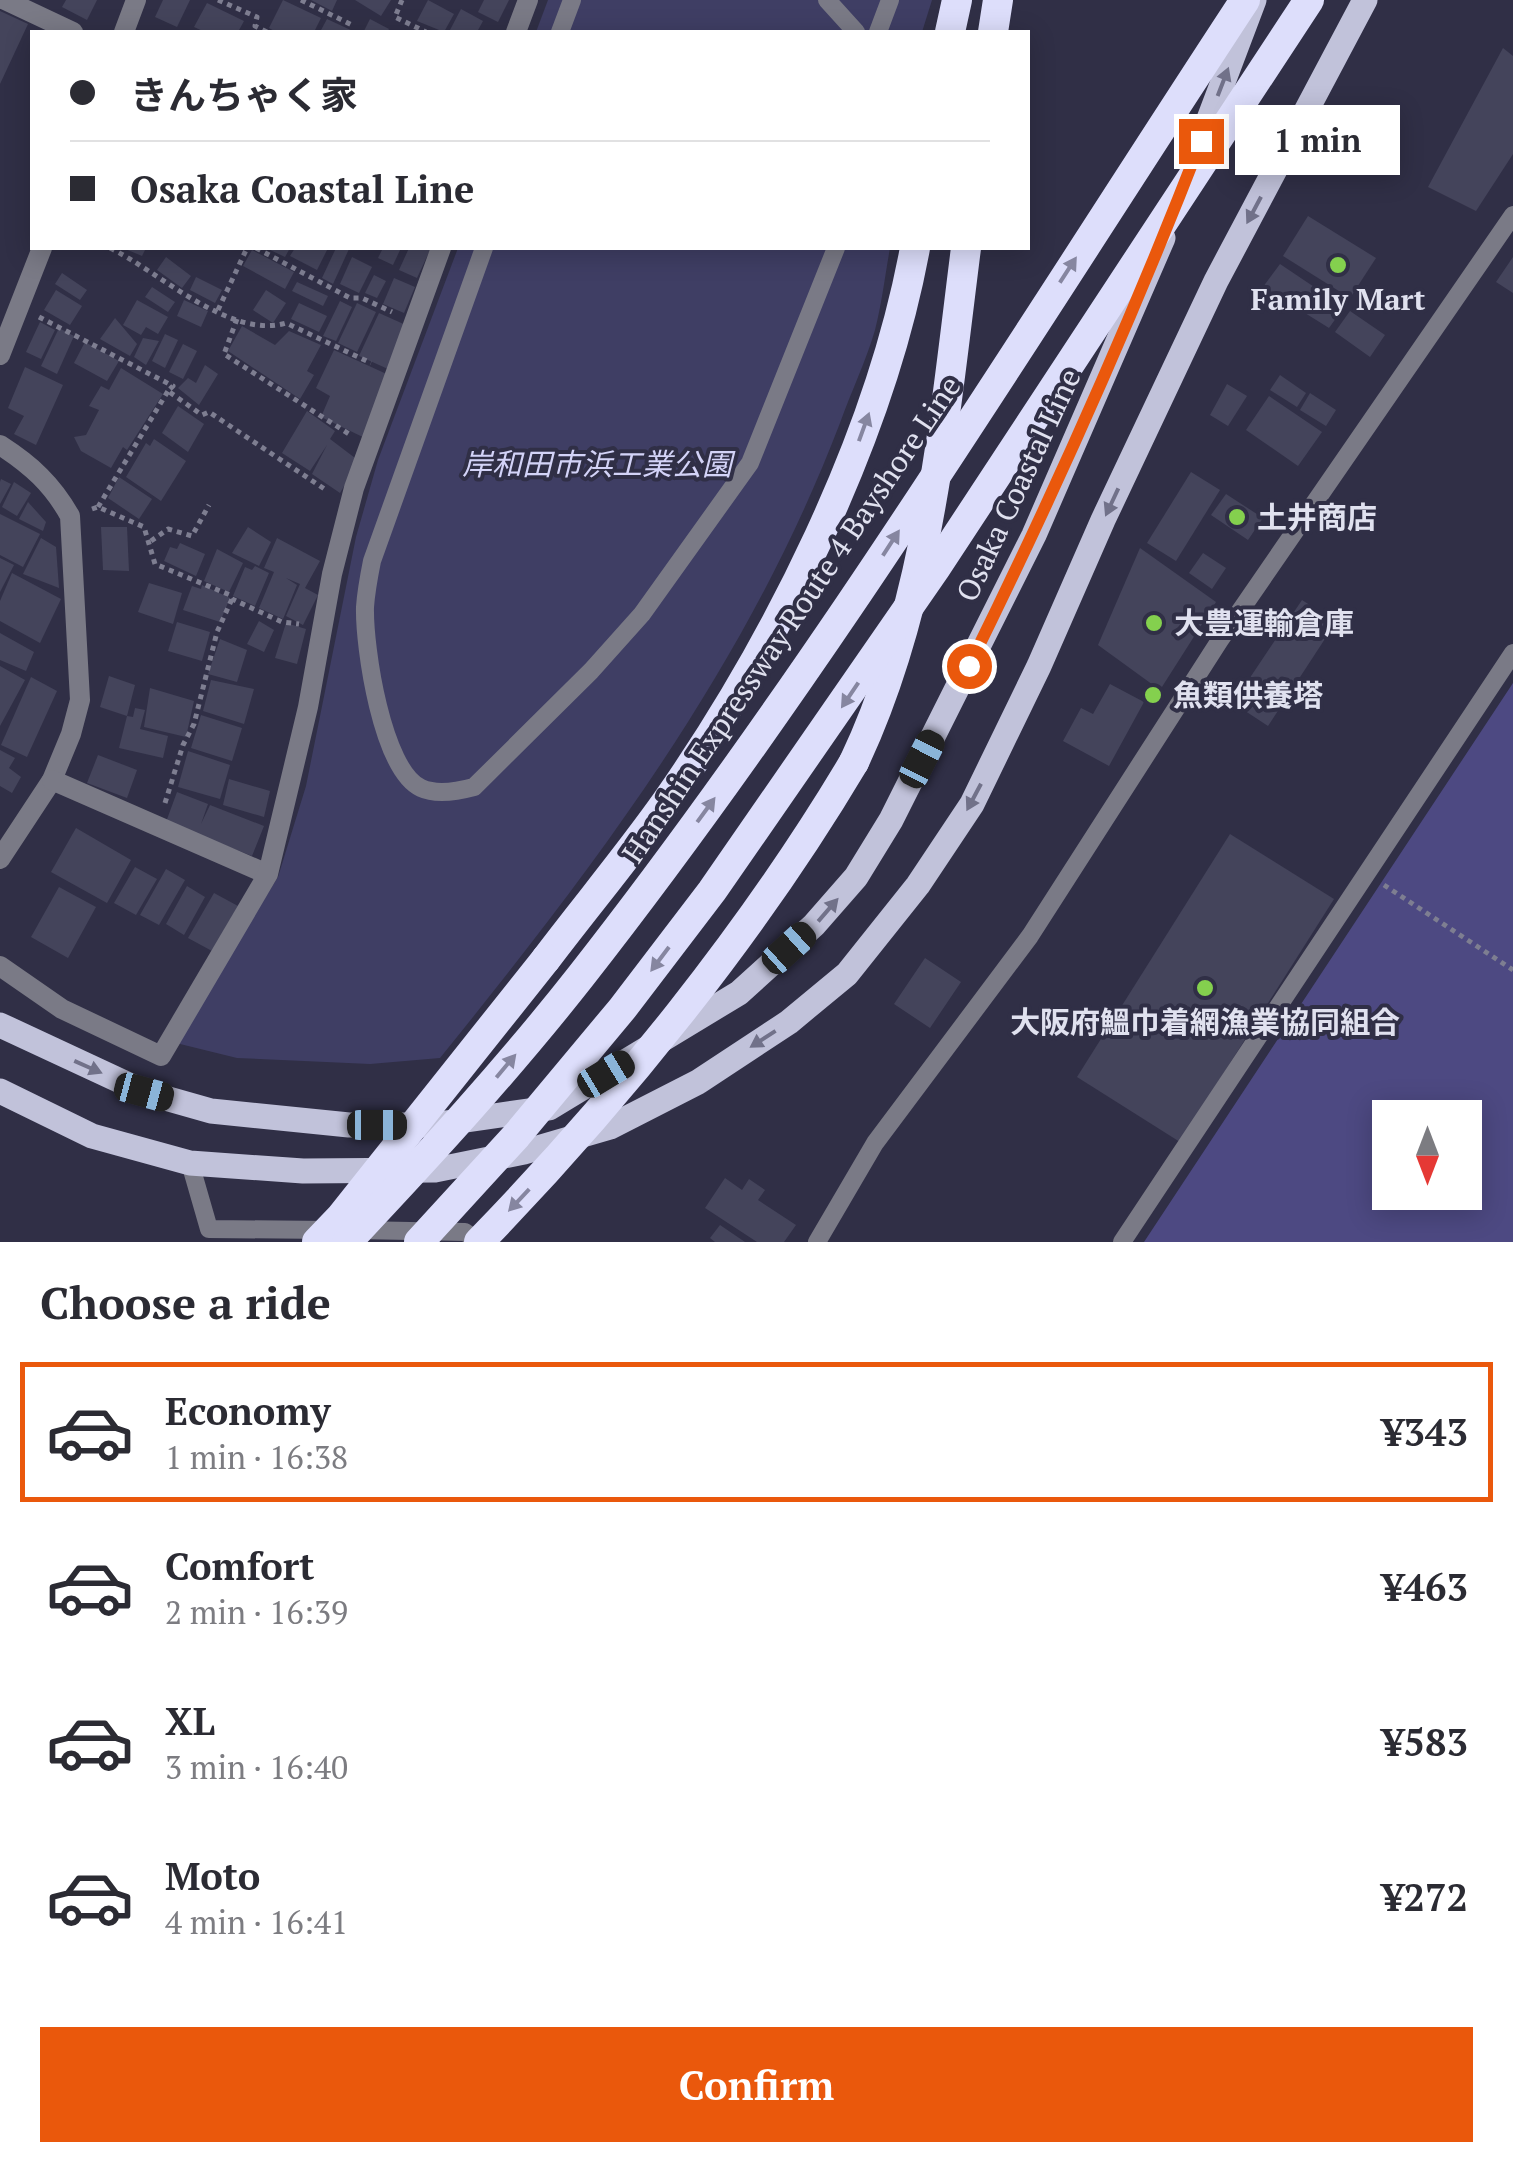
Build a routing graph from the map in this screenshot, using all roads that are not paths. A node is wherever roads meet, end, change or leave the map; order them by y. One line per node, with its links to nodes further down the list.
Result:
1 (5, 0): 12 (street)
2 (136, 0): 13 (street)
3 (528, 0): 14 (street)
4 (572, 0): 15 (lane)
5 (828, 0): 16 (lane)
6 (890, 0): 17 (lane)
7 (998, 0): 18 (highway)
8 (1245, 0): 37 (highway, Hanshin Expressway Route 4 Bayshore Line, one-way to 8, bridge)
9 (1254, 0): 33 (main road, Osaka Coastal Line, one-way to 9)
10 (1309, 0): 38 (highway, one-way to 38, bridge)
11 (1364, 0): 35 (main road, one-way to 35)
12 (69, 30)
13 (125, 30)
14 (517, 30)
15 (561, 30)
16 (854, 30)
17 (879, 30)
18 (994, 30)
19 (1513, 216): 40 (lane)
20 (41, 250): 26 (street)
21 (440, 250): 32 (street)
22 (483, 250): 23 (lane)
23 (835, 250)
24 (914, 250): 36 (highway, one-way to 24, bridge)
25 (966, 250): 39 (highway, one-way to 39, bridge)
26 (0, 355)
27 (0, 445): 29 (street)
28 (1513, 653): 41 (lane)
29 (52, 780): 30 (street); 31 (street)
30 (0, 858)
31 (258, 870)
32 (0, 966)
33 (0, 1025)
34 (0, 1091): 35 (main road)
35 (190, 1162): 39 (lane)
36 (317, 1242)
37 (347, 1242)
38 (419, 1242)
39 (479, 1242)
40 (816, 1242)
41 (1122, 1242)

